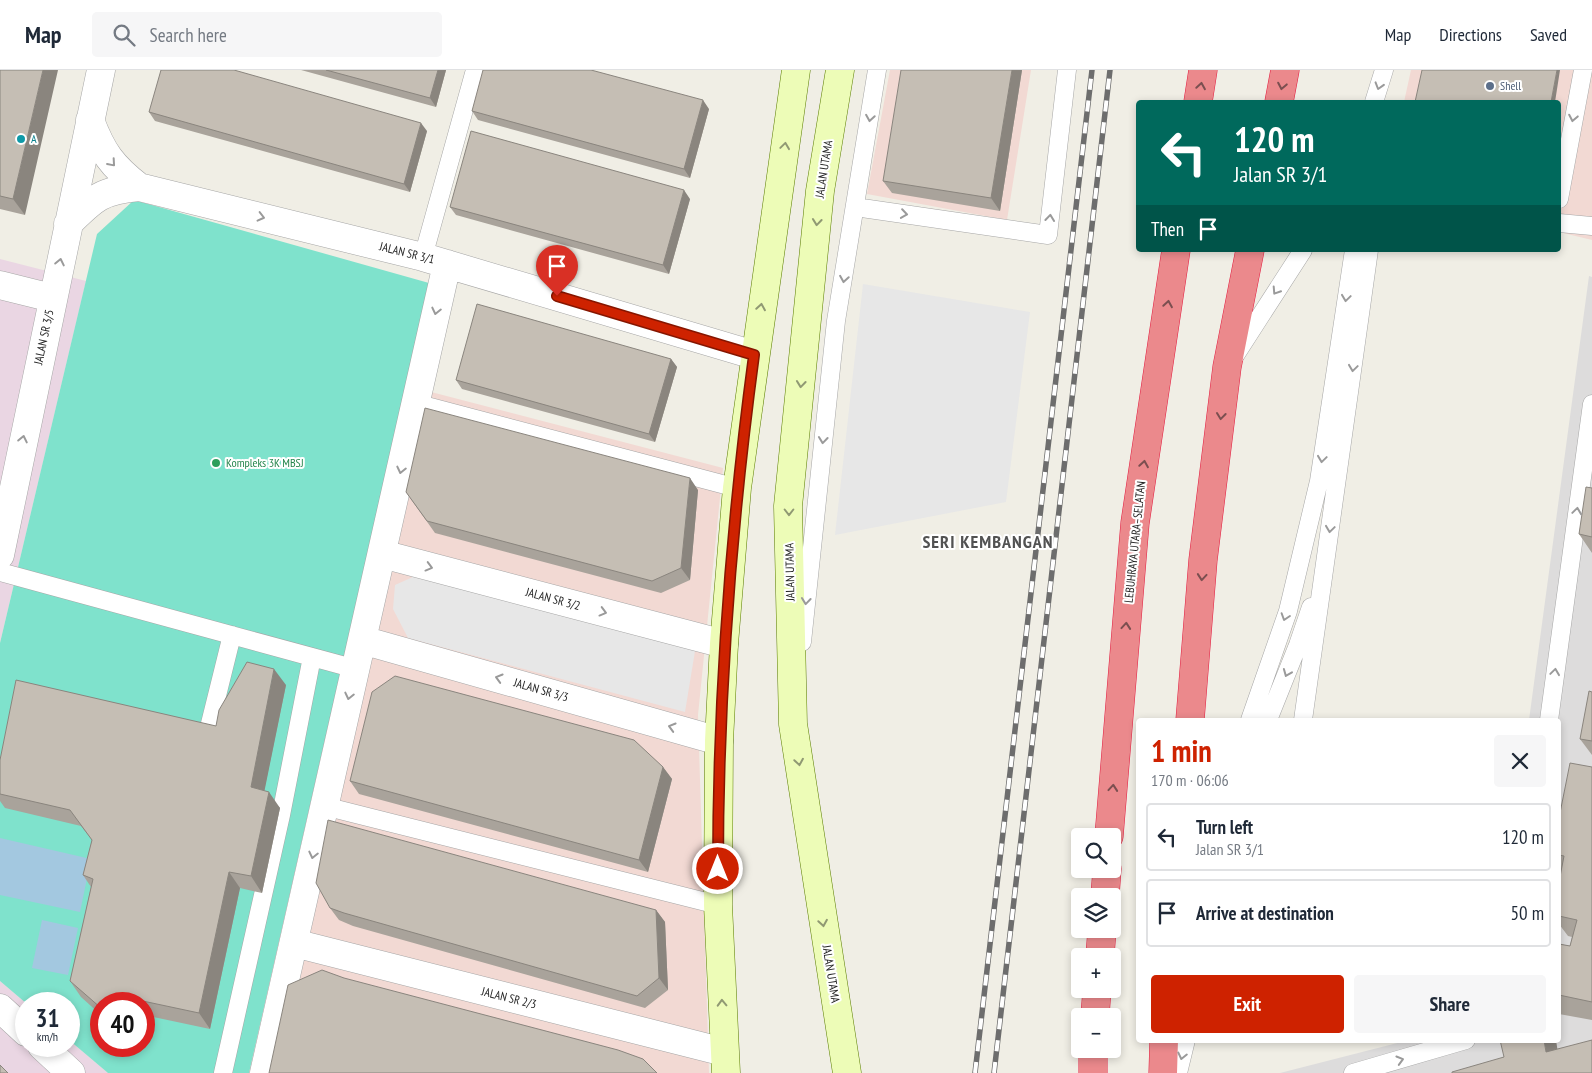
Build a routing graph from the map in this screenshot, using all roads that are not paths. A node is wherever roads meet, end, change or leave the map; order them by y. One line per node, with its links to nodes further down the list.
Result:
1 (101, 70): 14 (street, JALAN SR 3/5)
2 (475, 70): 26 (lane)
3 (796, 70): 29 (street, one-way to 3)
4 (840, 70): 49 (street, JALAN UTAMA, one-way to 49)
5 (877, 70): 17 (lane, one-way to 17)
6 (1067, 70): 17 (lane, one-way to 6)
7 (1203, 70): 11 (highway, one-way to 7)
8 (1286, 70): 12 (highway, one-way to 12)
9 (1384, 70): 13 (lane, one-way to 13)
10 (1583, 70): 16 (lane, one-way to 16)
11 (1198, 100)
12 (1279, 100)
13 (1375, 100)
14 (90, 120): 15 (street, JALAN SR 3/1, one-way to 15); 18 (street, JALAN SR 3/5)
15 (140, 187): 18 (street); 26 (street, JALAN SR 3/1, one-way to 26)
16 (1561, 188)
17 (855, 207): 49 (lane, one-way to 49)
18 (68, 224): 28 (street, JALAN SR 3/5, one-way to 18)
19 (1561, 224): 20 (lane)
20 (1592, 226)
21 (1176, 252): 53 (highway, LEBUHRAYA UTARA–SELATAN, one-way to 21)
22 (1250, 252): 30 (highway)
23 (1302, 252): 30 (lane, one-way to 30)
24 (1354, 252): 45 (lane, one-way to 45)
25 (1369, 252): 37 (lane, one-way to 37)
26 (435, 260): 29 (street, JALAN SR 3/1); 31 (street, one-way to 31)
27 (0, 285): 28 (street)
28 (52, 298): 33 (street, JALAN SR 3/5, one-way to 28)
29 (754, 355): 34 (street)
30 (1227, 367): 44 (highway, one-way to 44)
31 (415, 403): 34 (lane); 35 (street, one-way to 35)
32 (1592, 404): 48 (lane, one-way to 32)
33 (8, 471): 36 (street, JALAN SR 3/5)
34 (737, 488): 41 (street)
35 (382, 554): 40 (street); 41 (street, JALAN SR 3/2, one-way to 41)
36 (0, 555)
37 (1326, 561): 46 (lane, one-way to 46); 47 (lane)
38 (0, 572): 39 (lane)
39 (232, 635): 42 (lane); 51 (lane)
40 (362, 640): 43 (street); 50 (street, JALAN SR 3/3, one-way to 40)
41 (724, 644): 50 (street)
42 (312, 658): 43 (lane); 66 (lane)
43 (356, 669): 52 (street, one-way to 52)
44 (1190, 718)
45 (1251, 718)
46 (1269, 718)
47 (1303, 718)
48 (1549, 718)
49 (793, 724): 64 (street, JALAN UTAMA, one-way to 64)
50 (719, 741): 54 (street)
51 (204, 748)
52 (324, 806): 54 (lane); 55 (street, one-way to 55)
53 (1110, 828)
54 (718, 905): 63 (street, one-way to 54)
55 (294, 943): 63 (street, JALAN SR 2/3); 67 (street)
56 (0, 1008): 57 (street)
57 (15, 1022)
58 (1164, 1043): 69 (highway)
59 (1185, 1043): 70 (lane, one-way to 70)
60 (1456, 1043): 71 (lane, one-way to 60)
61 (54, 1057): 65 (street)
62 (1093, 1058): 68 (highway)
63 (725, 1062)
64 (844, 1067)
65 (71, 1073)
66 (223, 1073)
67 (264, 1073)
68 (1092, 1073)
69 (1163, 1073)
70 (1178, 1073)
71 (1353, 1073)

